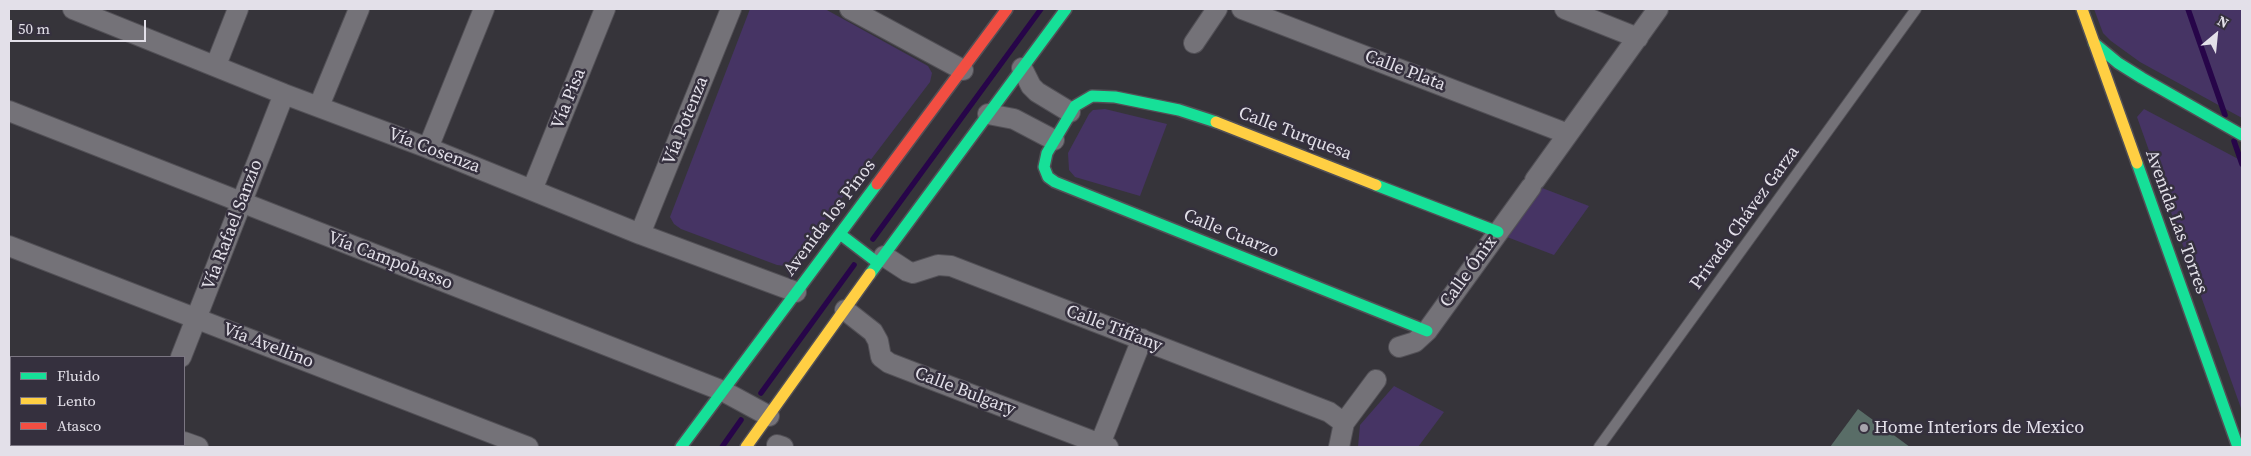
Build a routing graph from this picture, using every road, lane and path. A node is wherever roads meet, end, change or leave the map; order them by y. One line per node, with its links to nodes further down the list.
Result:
1 (72, 9): 16 (street, Vía Cosenza)
2 (238, 9): 20 (street)
3 (359, 9): 26 (street)
4 (484, 9): 33 (street)
5 (606, 9): 34 (street, Vía Pisa)
6 (731, 9): 37 (street, Vía Potenza)
7 (850, 9): 22 (street)
8 (1007, 9): 22 (street, Avenida los Pinos)
9 (1066, 9): 21 (street)
10 (1217, 9): 18 (street)
11 (1242, 9): 30 (street, Calle Plata)
12 (1565, 9): 17 (street)
13 (1658, 9): 17 (street)
14 (1916, 9): 59 (lane, Privada Chávez Garza)
15 (2082, 9): 19 (street, Avenida Las Torres)
16 (110, 15): 20 (street, Vía Cosenza)
17 (1638, 38): 30 (street)
18 (1194, 43)
19 (2094, 43): 23 (street); 24 (street, Avenida Las Torres)
20 (216, 65): 25 (street, Vía Cosenza)
21 (1022, 68): 27 (street); 29 (street)
22 (963, 70): 38 (street, Avenida los Pinos)
23 (2142, 78): 24 (street); 31 (street)
24 (2111, 92): 60 (street, Avenida Las Torres)
25 (284, 94): 26 (street, Vía Cosenza); 35 (street, Vía Rafael Sanzio)
26 (319, 106): 33 (street, Vía Cosenza)
27 (1073, 109): 32 (street); 36 (street, Calle Turquesa)
28 (9, 111): 35 (street, Vía Campobasso)
29 (988, 114): 32 (street); 40 (street)
30 (1568, 134): 36 (street, Calle Ónix)
31 (2242, 136)
32 (1050, 146): 44 (street, Calle Cuarzo)
33 (428, 148): 34 (street, Vía Cosenza)
34 (532, 190): 37 (street, Vía Cosenza)
35 (240, 203): 43 (street, Vía Rafael Sanzio); 49 (street, Vía Campobasso)
36 (1498, 232): 44 (street, Calle Ónix)
37 (640, 234): 41 (street, Vía Cosenza)
38 (840, 234): 40 (street); 41 (street, Avenida los Pinos)
39 (9, 246): 43 (street, Vía Avellino)
40 (881, 259): 42 (street); 45 (street, Calle Tiffany)
41 (796, 292): 49 (street, Avenida los Pinos)
42 (845, 310): 50 (street); 53 (street, Calle Bulgary)
43 (196, 318): 47 (street, Vía Rafael Sanzio); 55 (street, Vía Avellino)
44 (1427, 331): 46 (street, Calle Ónix)
45 (1142, 339): 51 (street, Calle Tiffany); 53 (street)
46 (1399, 347)
47 (182, 356)
48 (1376, 380): 51 (street)
49 (723, 391): 50 (street, Vía Campobasso); 56 (street, Avenida los Pinos)
50 (769, 416): 57 (street)
51 (1344, 423): 58 (street)
52 (185, 442): 54 (street)
53 (1104, 446)
54 (198, 447)
55 (528, 447)
56 (681, 447)
57 (746, 447)
58 (1339, 447)
59 (1599, 447)
60 (2238, 447)

